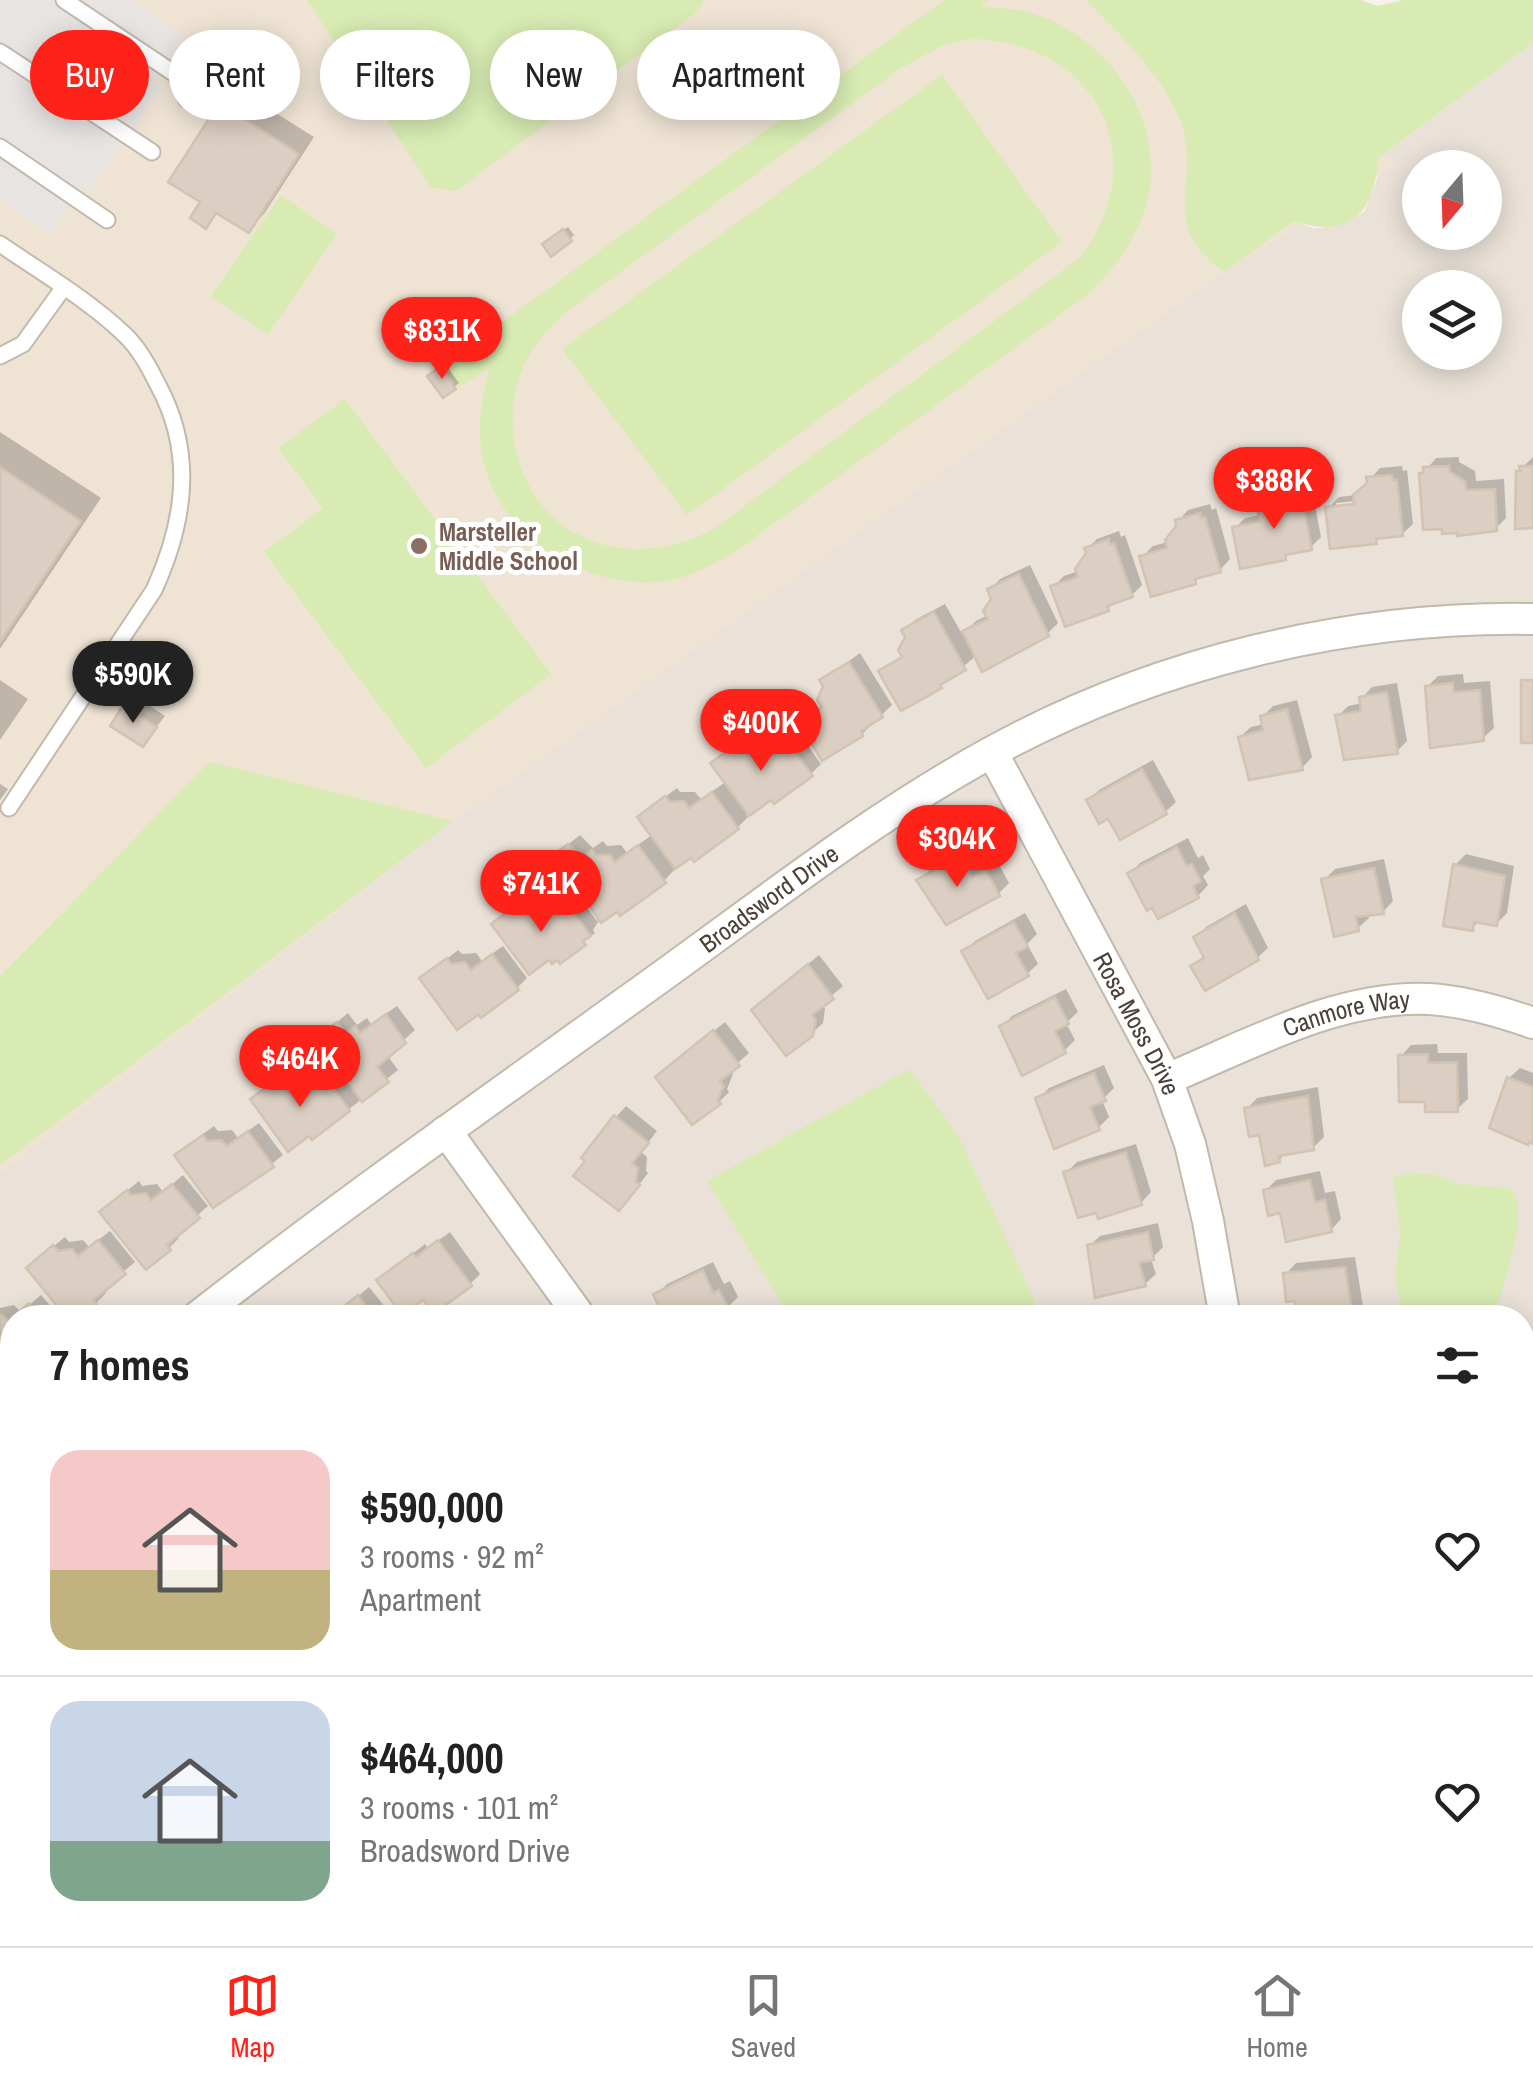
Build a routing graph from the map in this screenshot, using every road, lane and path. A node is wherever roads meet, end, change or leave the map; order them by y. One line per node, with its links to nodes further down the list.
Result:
1 (64, 0): 3 (lane)
2 (0, 52): 5 (lane)
3 (169, 70)
4 (0, 147): 6 (lane)
5 (152, 152)
6 (108, 220)
7 (0, 244): 8 (lane)
8 (64, 287): 9 (lane); 12 (lane)
9 (0, 356)
10 (1533, 619): 11 (street, Broadsword Drive)
11 (992, 752): 14 (street, Rosa Moss Drive); 15 (street, Broadsword Drive)
12 (9, 808)
13 (1533, 1022): 14 (street, Canmore Way)
14 (1167, 1079): 18 (street, Rosa Moss Drive)
15 (446, 1131): 16 (street, Broadsword Drive); 17 (street)
16 (213, 1305)
17 (571, 1305)
18 (1223, 1305)

